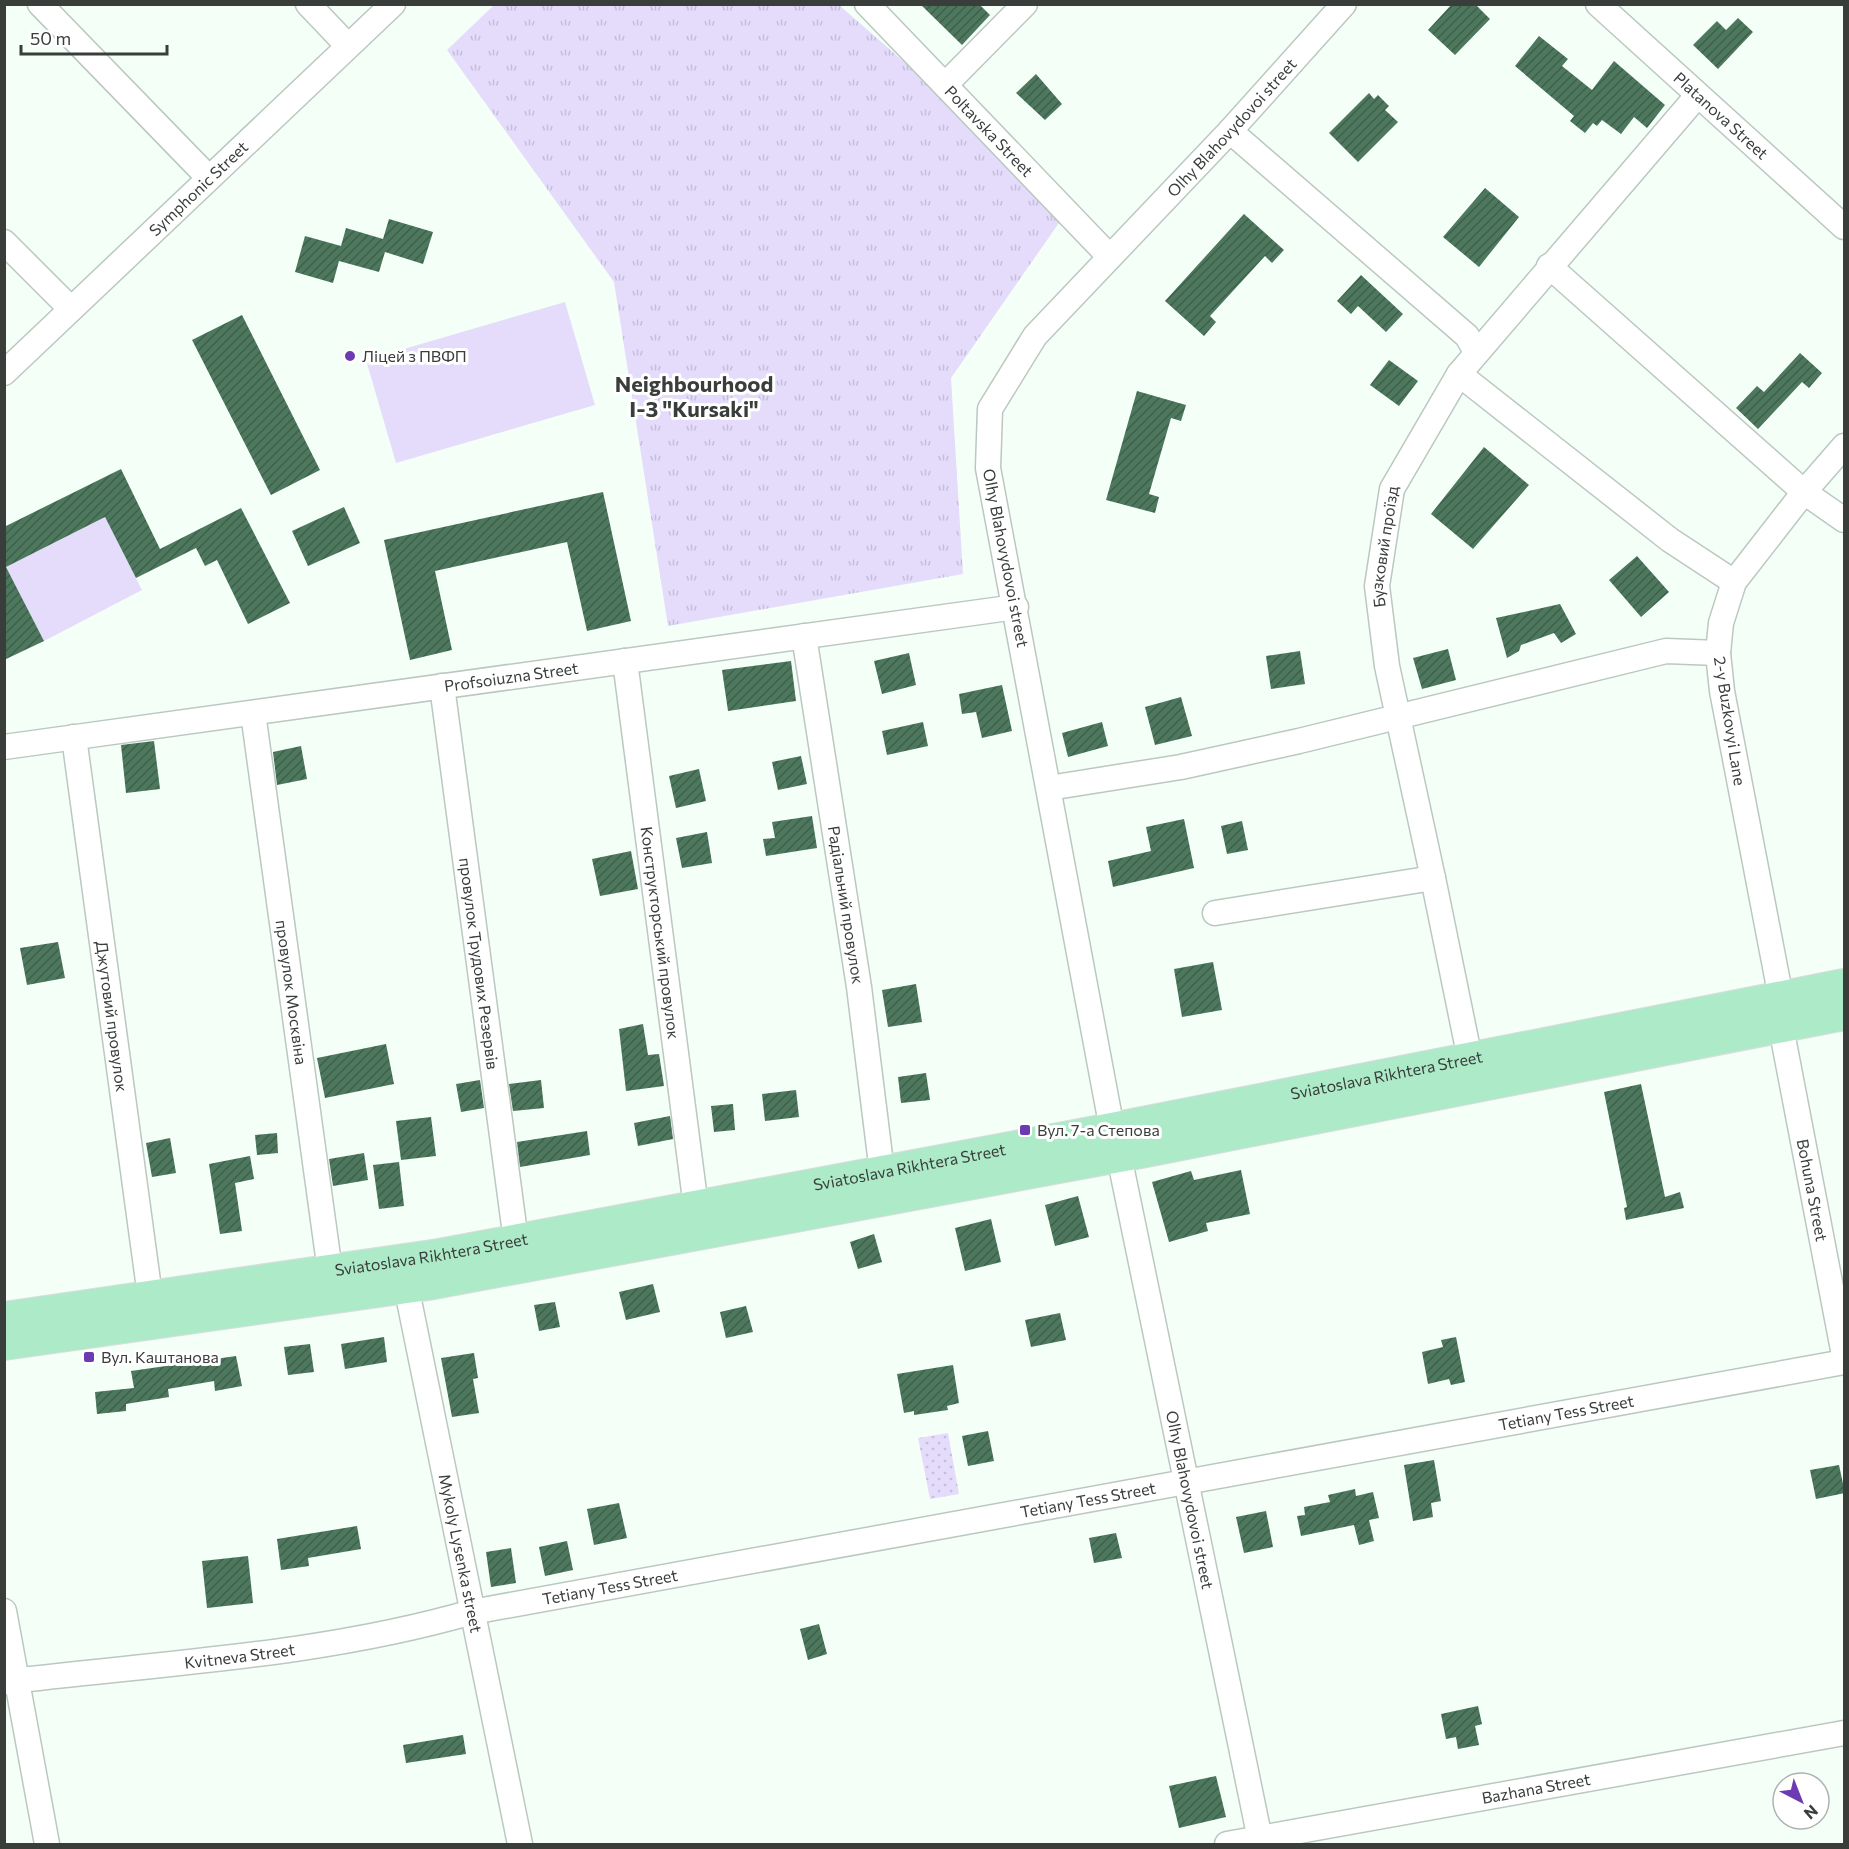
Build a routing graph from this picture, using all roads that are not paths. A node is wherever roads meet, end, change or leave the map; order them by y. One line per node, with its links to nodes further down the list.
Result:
1 (40, 4): 12 (street)
2 (308, 4): 8 (street)
3 (393, 4): 8 (street, Symphonic Street)
4 (867, 4): 9 (street, Poltavska Street)
5 (1025, 4): 9 (street)
6 (1344, 4): 11 (street, Olhy Blahovydovoi street)
7 (1598, 4): 10 (street, Platanova Street)
8 (348, 46): 12 (street, Symphonic Street)
9 (946, 84): 15 (street, Poltavska Street)
10 (1697, 96): 13 (street, Platanova Street); 16 (street, Бузковий проїзд)
11 (1230, 131): 15 (street, Olhy Blahovydovoi street); 18 (street)
12 (208, 177): 17 (street, Symphonic Street)
13 (1845, 227)
14 (4, 242): 17 (street)
15 (1109, 256): 25 (street, Olhy Blahovydovoi street)
16 (1549, 267): 18 (street, Бузковий проїзд); 22 (street)
17 (71, 309): 19 (street, Symphonic Street)
18 (1476, 352): 20 (street, Бузковий проїзд)
19 (4, 373)
20 (1459, 374): 24 (street); 31 (street, Бузковий проїзд)
21 (1845, 446): 22 (street, 2-y Buzkovyi Lane)
22 (1804, 492): 23 (street); 24 (street, 2-y Buzkovyi Lane)
23 (1845, 520)
24 (1734, 582): 27 (street, 2-y Buzkovyi Lane)
25 (1016, 606): 26 (street, Profsoiuzna Street); 34 (street, Olhy Blahovydovoi street)
26 (804, 636): 28 (street, Profsoiuzna Street); 42 (street, Радіальний провулок)
27 (1718, 653): 31 (street); 38 (street, 2-y Buzkovyi Lane)
28 (625, 661): 29 (street, Profsoiuzna Street); 43 (street, Конструкторський провулок)
29 (442, 686): 30 (street, Profsoiuzna Street); 44 (street, провулок Трудових Резервів)
30 (253, 713): 32 (street, Profsoiuzna Street); 45 (street, провулок Москвіна)
31 (1399, 718): 34 (street); 35 (street, Бузковий проїзд)
32 (74, 738): 33 (street, Profsoiuzna Street); 47 (street, Джутовий провулок)
33 (4, 747)
34 (1049, 788): 41 (street, Olhy Blahovydovoi street)
35 (1433, 878): 36 (street); 40 (street, Бузковий проїзд)
36 (1215, 914)
37 (1845, 985): 38 (main road, Sviatoslava Rikhtera Street)
38 (1781, 1012): 39 (main road, Sviatoslava Rikhtera Street); 40 (main road, Sviatoslava Rikhtera Street); 41 (main road, Sviatoslava Rikhtera Street); 50 (street, Bohuna Street)
39 (1845, 1014)
40 (1470, 1059): 41 (main road, Sviatoslava Rikhtera Street)
41 (1115, 1142): 42 (main road, Sviatoslava Rikhtera Street); 46 (main road, Sviatoslava Rikhtera Street); 52 (street, Olhy Blahovydovoi street)
42 (882, 1172): 43 (main road, Sviatoslava Rikhtera Street)
43 (696, 1207): 44 (main road, Sviatoslava Rikhtera Street)
44 (516, 1241): 46 (main road, Sviatoslava Rikhtera Street)
45 (330, 1271): 46 (main road, Sviatoslava Rikhtera Street); 47 (main road, Sviatoslava Rikhtera Street)
46 (404, 1274): 49 (main road, Sviatoslava Rikhtera Street); 54 (street, Mykoly Lysenka street)
47 (150, 1296): 48 (main road, Sviatoslava Rikhtera Street)
48 (4, 1317)
49 (4, 1344)
50 (1845, 1355)
51 (1845, 1362): 52 (street, Tetiany Tess Street)
52 (1187, 1482): 54 (street, Tetiany Tess Street); 57 (street, Olhy Blahovydovoi street)
53 (4, 1611): 55 (street)
54 (472, 1612): 55 (street, Kvitneva Street); 59 (street, Mykoly Lysenka street)
55 (12, 1681): 58 (street)
56 (1845, 1733): 57 (street, Bazhana Street)
57 (1261, 1841): 60 (street, Bazhana Street)
58 (47, 1845)
59 (520, 1845)
60 (1227, 1845)

